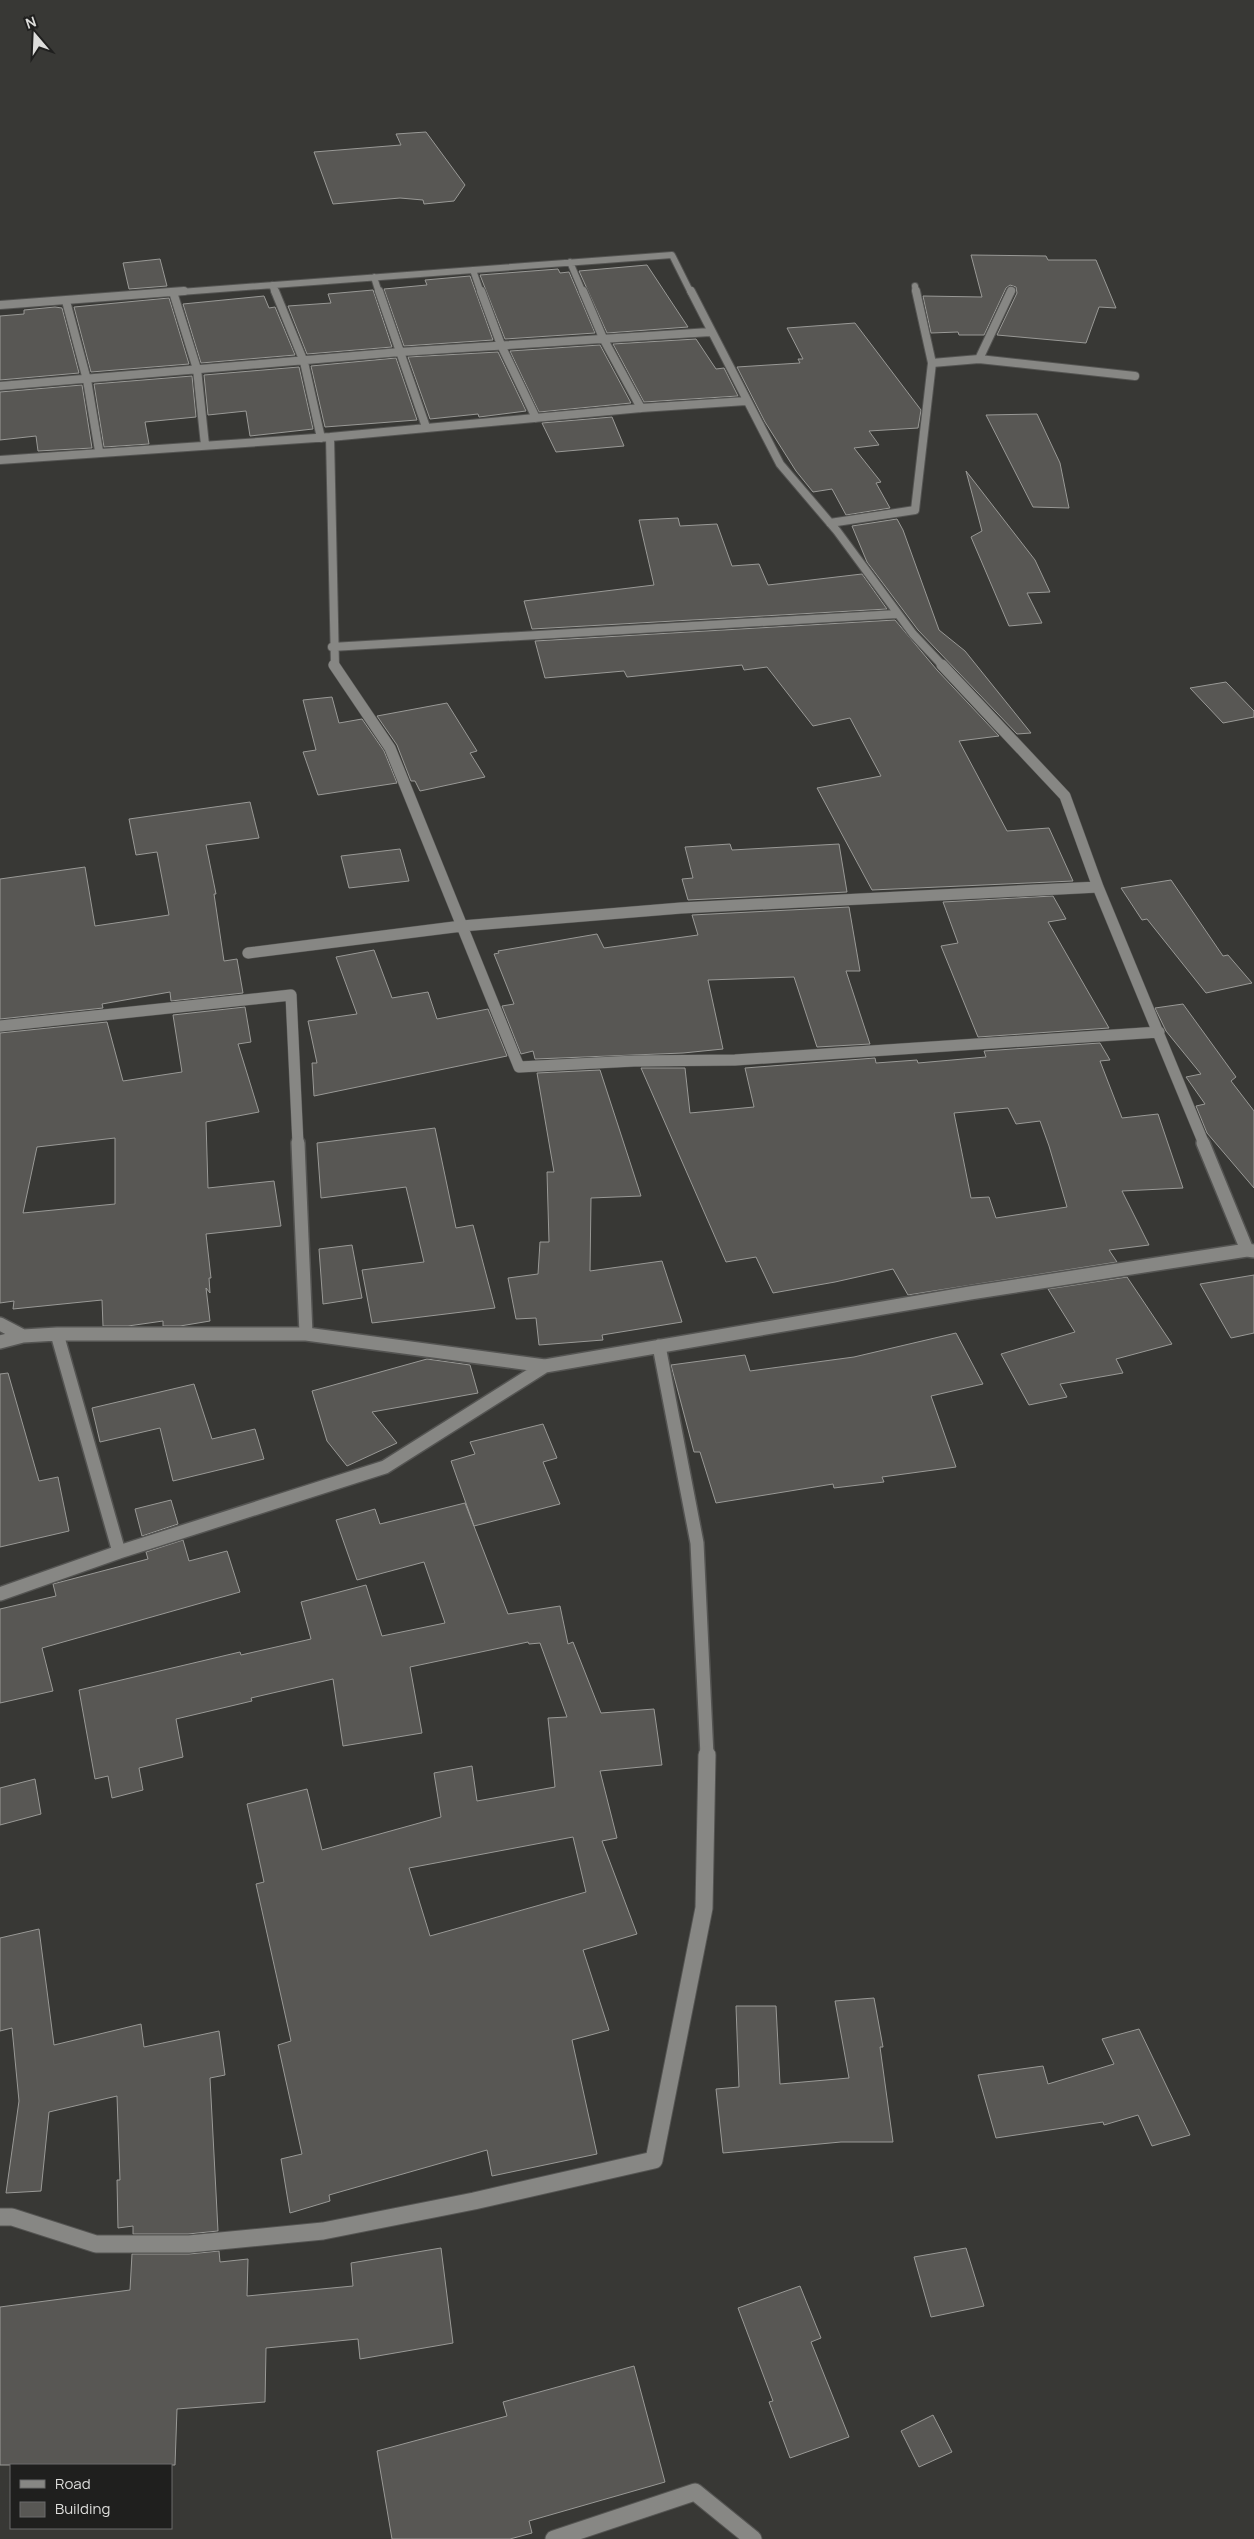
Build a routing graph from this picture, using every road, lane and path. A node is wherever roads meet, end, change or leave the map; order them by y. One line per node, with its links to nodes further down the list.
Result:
1 (570, 262): 2 (street); 10 (street); 11 (street)
2 (473, 270): 3 (street); 12 (street)
3 (374, 277): 4 (street); 13 (street)
4 (272, 285): 7 (street); 15 (street)
5 (915, 286): 16 (street)
6 (1012, 290): 14 (street)
7 (173, 292): 8 (street); 17 (street)
8 (66, 300): 9 (street); 19 (street)
9 (0, 305)
10 (710, 332): 11 (street); 21 (street)
11 (603, 338): 12 (street); 22 (street)
12 (501, 345): 13 (street); 23 (street)
13 (400, 352): 15 (street); 24 (street)
14 (979, 359): 16 (street); 18 (street)
15 (304, 362): 17 (street); 25 (street)
16 (932, 363): 29 (street)
17 (197, 369): 19 (street); 26 (street)
18 (1135, 376)
19 (87, 380): 20 (street); 27 (street)
20 (0, 386)
21 (746, 401): 22 (street); 29 (street)
22 (641, 408): 23 (street)
23 (536, 418): 24 (street)
24 (426, 427): 25 (street)
25 (326, 437): 26 (street); 31 (street)
26 (204, 445): 27 (street)
27 (99, 451): 28 (street)
28 (0, 460)
29 (830, 523): 30 (street)
30 (897, 614): 31 (street); 32 (street)
31 (332, 647): 33 (street)
32 (1098, 887): 33 (street); 36 (street)
33 (462, 926): 34 (street); 36 (street)
34 (248, 953)
35 (0, 1026): 40 (street)
36 (1159, 1032): 37 (street)
37 (1251, 1251): 43 (street)
38 (0, 1324): 41 (street)
39 (58, 1334): 40 (street); 41 (street); 45 (street)
40 (306, 1334): 44 (street)
41 (23, 1336): 42 (street)
42 (0, 1342)
43 (660, 1346): 44 (street); 47 (street)
44 (545, 1366): 45 (street)
45 (119, 1552): 46 (street)
46 (0, 1594)
47 (0, 2217)
48 (554, 2539): 49 (street)
49 (753, 2539)

